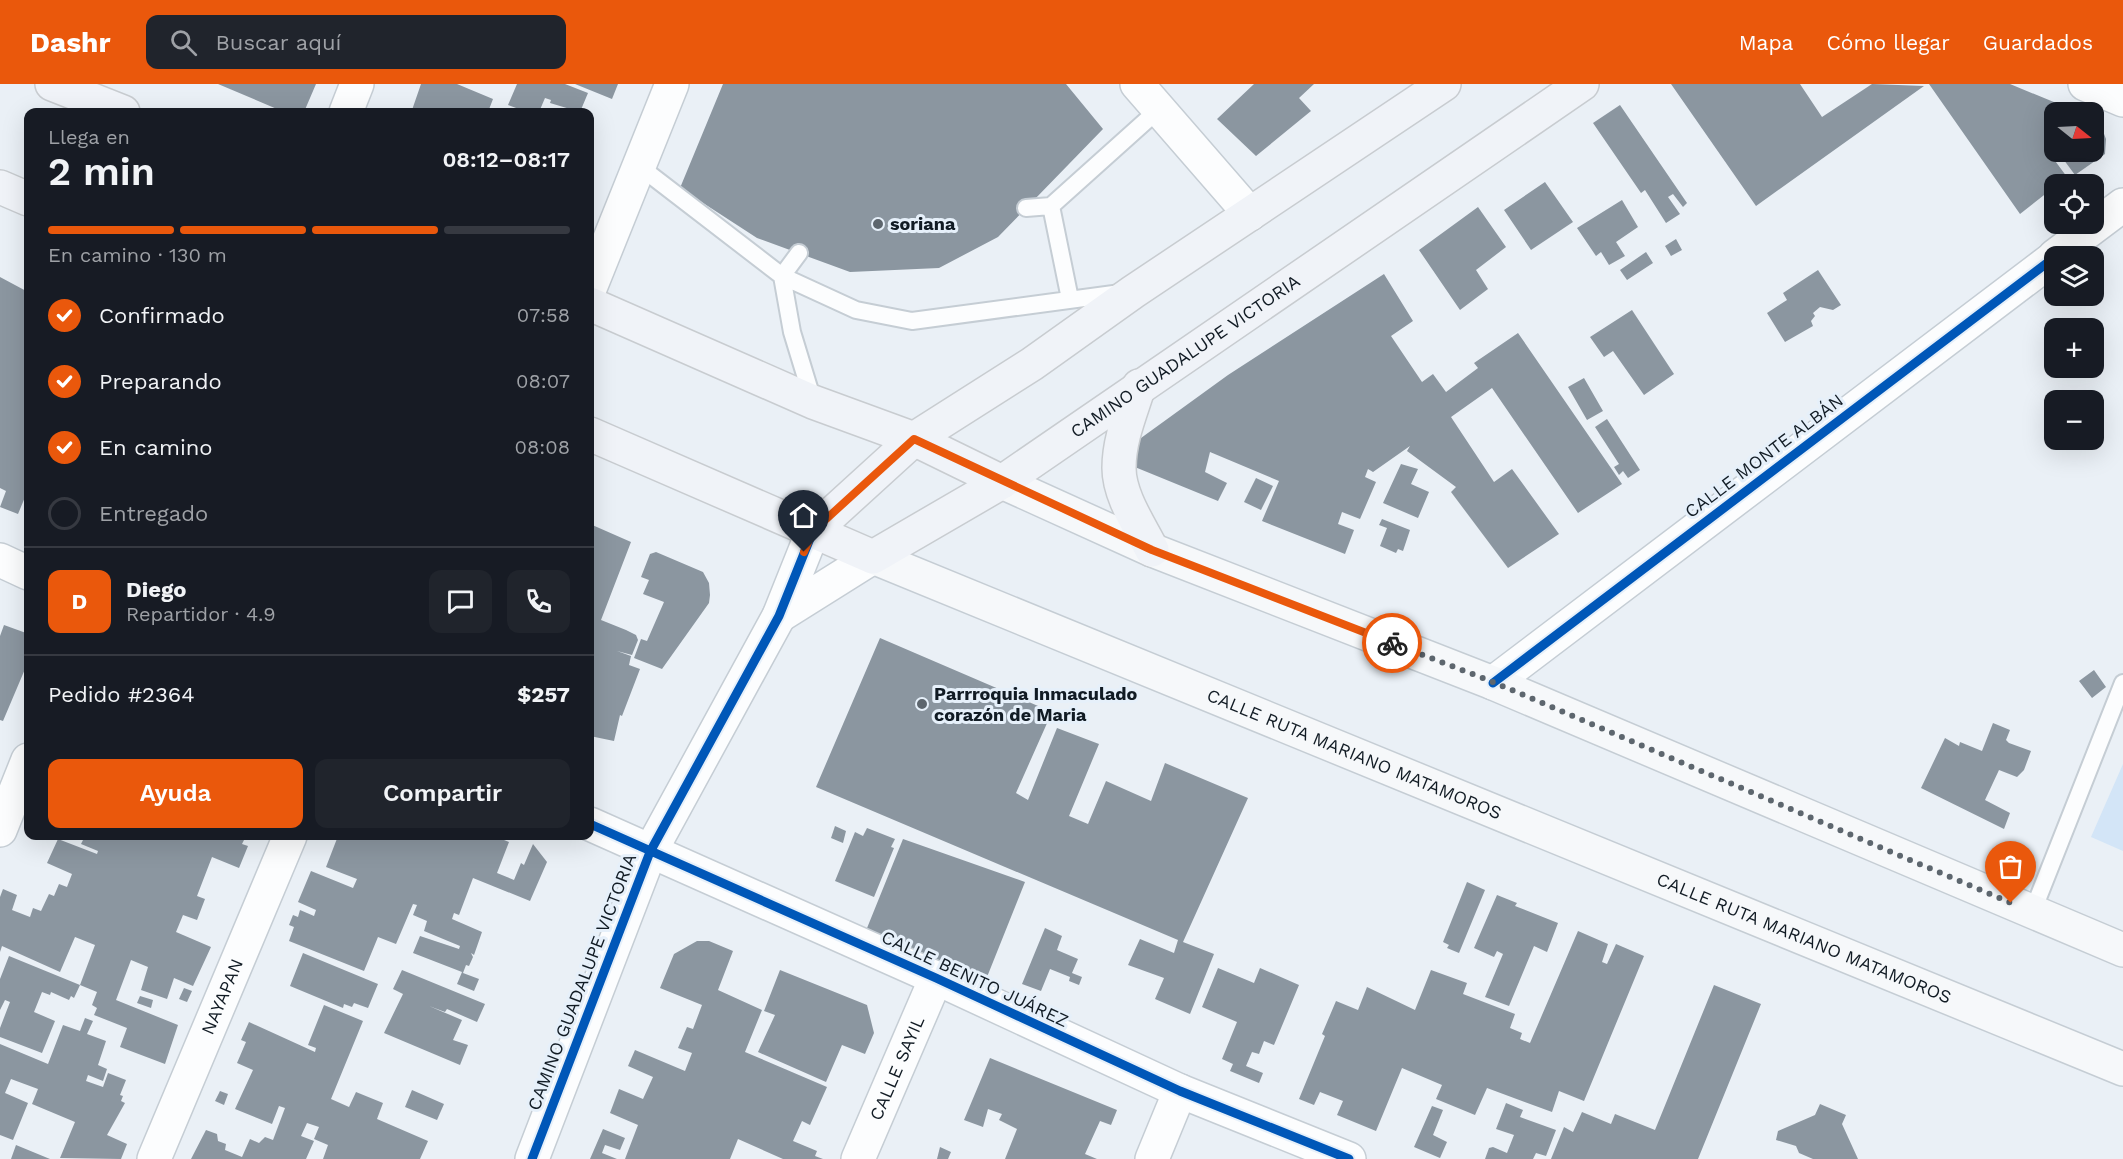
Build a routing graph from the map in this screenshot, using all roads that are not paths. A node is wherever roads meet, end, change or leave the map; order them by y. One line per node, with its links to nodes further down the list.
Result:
1 (52, 84): 9 (main road)
2 (357, 84): 10 (street)
3 (672, 84): 12 (street)
4 (1137, 84): 11 (street)
5 (1444, 84): 18 (main road, CAMINO GUADALUPE VICTORIA)
6 (1582, 84): 27 (main road, CAMINO GUADALUPE VICTORIA)
7 (2085, 84): 8 (street)
8 (2123, 100)
9 (113, 108)
10 (348, 108)
11 (1158, 110): 16 (lane); 18 (street)
12 (639, 166): 22 (lane); 23 (street)
13 (0, 187): 14 (main road)
14 (24, 197)
15 (2123, 205): 19 (street, CALLE MONTE ALBÁN)
16 (1052, 206): 17 (lane); 25 (lane)
17 (1026, 208)
18 (1250, 214): 24 (main road, CAMINO GUADALUPE VICTORIA)
19 (2069, 246)
20 (799, 254): 22 (lane)
21 (2044, 265): 38 (street, CALLE MONTE ALBÁN)
22 (782, 276): 25 (lane); 28 (lane)
23 (594, 278)
24 (1133, 291): 25 (lane); 30 (main road, CAMINO GUADALUPE VICTORIA)
25 (1070, 299)
26 (594, 306): 28 (main road)
27 (1139, 386): 31 (main road, CAMINO GUADALUPE VICTORIA); 33 (main road)
28 (813, 402): 30 (main road)
29 (594, 436): 32 (main road, CALLE RUTA MARIANO MATAMOROS)
30 (914, 439): 31 (main road); 32 (main road, CAMINO GUADALUPE VICTORIA)
31 (1002, 482): 33 (main road); 34 (main road, CAMINO GUADALUPE VICTORIA)
32 (813, 531): 34 (main road, CALLE RUTA MARIANO MATAMOROS); 37 (street, CAMINO GUADALUPE VICTORIA)
33 (1152, 550): 38 (main road)
34 (873, 557): 37 (street, CAMINO GUADALUPE VICTORIA); 48 (main road, CALLE RUTA MARIANO MATAMOROS)
35 (0, 560): 36 (street)
36 (24, 571)
37 (779, 616): 44 (street, CAMINO GUADALUPE VICTORIA)
38 (1493, 682): 45 (main road)
39 (2123, 683): 45 (lane)
40 (24, 770): 42 (street)
41 (594, 826): 44 (street, CALLE BENITO JUÁREZ)
42 (0, 830)
43 (288, 840): 50 (street, NAYAPAN)
44 (650, 852): 47 (street, CALLE BENITO JUÁREZ); 51 (street, CAMINO GUADALUPE VICTORIA)
45 (2032, 913): 46 (main road)
46 (2123, 950)
47 (936, 978): 49 (street, CALLE BENITO JUÁREZ); 52 (street, CALLE SAYIL)
48 (2123, 1070)
49 (1180, 1091): 53 (street); 54 (street, CALLE BENITO JUÁREZ)
50 (154, 1159)
51 (532, 1159)
52 (858, 1159)
53 (1152, 1159)
54 (1349, 1159)

